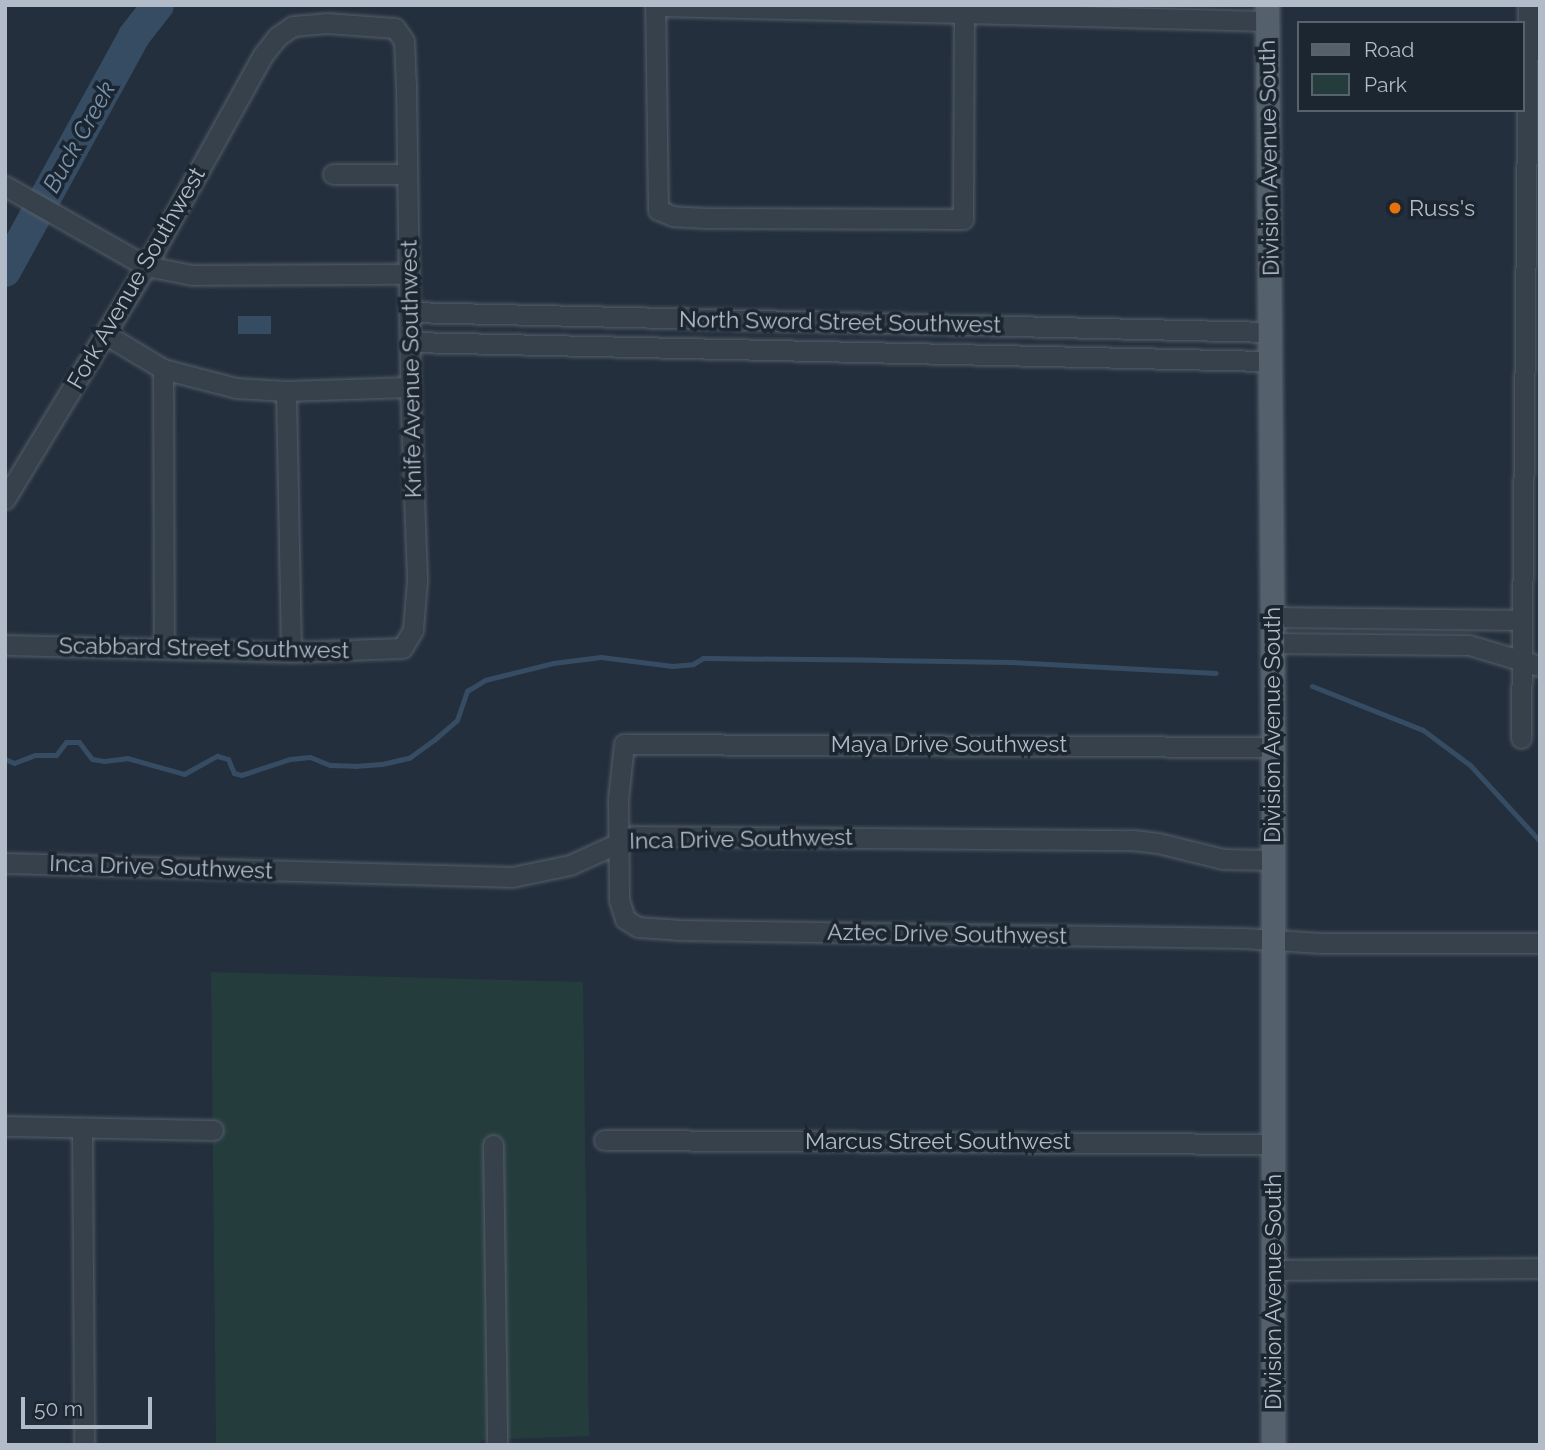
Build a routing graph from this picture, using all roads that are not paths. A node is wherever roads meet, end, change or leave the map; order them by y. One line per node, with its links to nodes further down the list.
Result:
1 (1528, 5): 5 (street)
2 (964, 13): 2 (street); 3 (street)
3 (1267, 13): 13 (main road, Division Avenue South)
4 (406, 86): 7 (street, Knife Avenue Southwest); 9 (street, Fork Avenue Southwest)
5 (1533, 107): 10 (street)
6 (333, 174): 7 (street)
7 (407, 174): 11 (street, Knife Avenue Southwest)
8 (5, 186): 9 (street)
9 (146, 265): 11 (street); 14 (street, Fork Avenue Southwest)
10 (1533, 266): 19 (street)
11 (409, 274): 12 (street, Knife Avenue Southwest)
12 (409, 312): 13 (street, North Sword Street Southwest); 15 (street, Knife Avenue Southwest)
13 (1270, 331): 16 (main road, Division Avenue South)
14 (105, 334): 17 (street); 21 (street, Fork Avenue Southwest)
15 (410, 342): 16 (street, North Sword Street Southwest); 18 (street, Knife Avenue Southwest)
16 (1270, 361): 23 (main road, Division Avenue South)
17 (163, 369): 20 (street); 27 (street)
18 (410, 387): 20 (street); 28 (street, Knife Avenue Southwest)
19 (1532, 388): 22 (street)
20 (286, 391): 29 (street)
21 (5, 499)
22 (1532, 512): 24 (street)
23 (1272, 617): 24 (street); 25 (main road, Division Avenue South)
24 (1522, 620): 30 (street)
25 (1272, 643): 30 (street); 32 (main road, Division Avenue South)
26 (5, 645): 27 (street, Scabbard Street Southwest)
27 (164, 648): 29 (street, Scabbard Street Southwest)
28 (402, 648): 29 (street, Scabbard Street Southwest)
29 (291, 652)
30 (1531, 664): 31 (street)
31 (1521, 738)
32 (1273, 747): 33 (street, Maya Drive Southwest); 34 (main road, Division Avenue South)
33 (618, 841): 34 (street, Inca Drive Southwest); 35 (street, Inca Drive Southwest); 36 (street, Aztec Drive Southwest)
34 (1272, 860): 36 (main road, Division Avenue South)
35 (5, 863)
36 (1272, 940): 37 (street, Aztec Drive Southwest); 42 (main road, Division Avenue South)
37 (1540, 943)
38 (5, 1126): 39 (street)
39 (82, 1128): 40 (street); 46 (street)
40 (213, 1130)
41 (604, 1140): 42 (street, Marcus Street Southwest)
42 (1272, 1144): 45 (main road, Division Avenue South)
43 (493, 1145): 47 (street)
44 (1540, 1268): 45 (street)
45 (1272, 1270): 48 (main road, Division Avenue South)
46 (84, 1445)
47 (497, 1445)
48 (1273, 1445)

